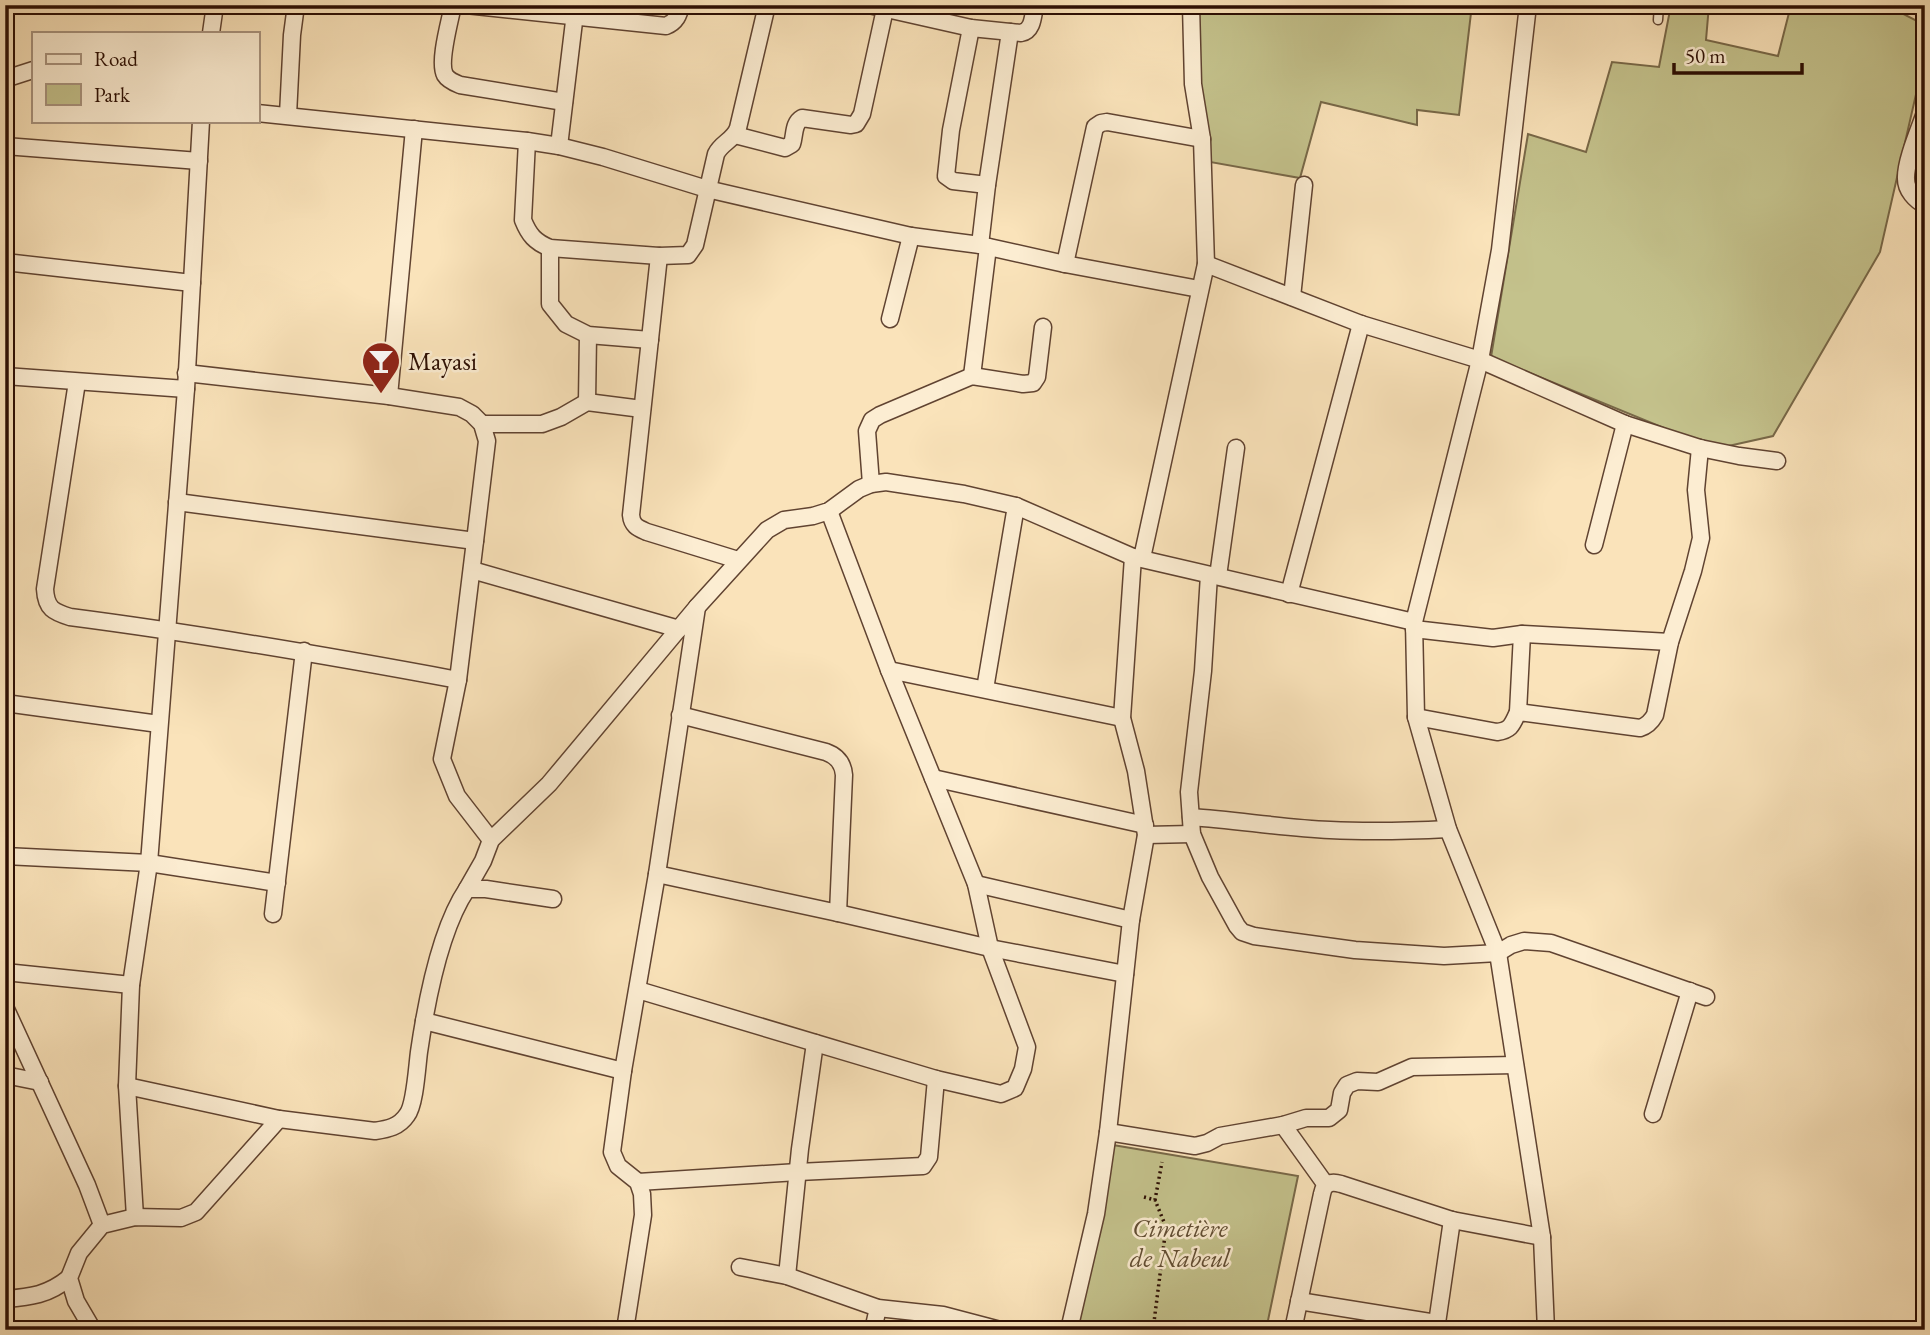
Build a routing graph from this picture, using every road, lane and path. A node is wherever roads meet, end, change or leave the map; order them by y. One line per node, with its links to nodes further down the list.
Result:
1 (215, 5): 15 (street)
2 (296, 5): 22 (street)
3 (453, 5): 19 (street)
4 (466, 5): 12 (street)
5 (681, 5): 12 (street)
6 (767, 5): 25 (street)
7 (1035, 5): 16 (street)
8 (1191, 5): 26 (street)
9 (1528, 5): 50 (street)
10 (1660, 5): 13 (lane)
11 (877, 7): 14 (street); 25 (street)
12 (575, 11): 19 (street)
13 (1658, 20)
14 (971, 28): 16 (street); 31 (street)
15 (211, 32)
16 (1010, 33): 31 (street)
17 (32, 70): 18 (street)
18 (5, 79)
19 (564, 102): 29 (street)
20 (259, 113): 22 (street)
21 (1925, 113): 34 (street)
22 (288, 116): 24 (street)
23 (201, 122): 30 (street)
24 (414, 129): 27 (street); 55 (street)
25 (735, 135): 33 (street)
26 (1202, 139): 40 (street); 41 (street)
27 (527, 141): 29 (street); 37 (street)
28 (5, 146): 30 (street)
29 (559, 146): 33 (street)
30 (199, 161): 42 (street)
31 (987, 185): 36 (street)
32 (1304, 185): 44 (street)
33 (707, 189): 35 (street); 38 (street)
34 (1925, 205)
35 (911, 236): 36 (street); 45 (street)
36 (984, 246): 40 (street); 52 (street)
37 (550, 248): 38 (street); 48 (street)
38 (659, 256): 49 (street)
39 (5, 262): 42 (street)
40 (1065, 264): 43 (street)
41 (1206, 264): 43 (street); 44 (street)
42 (192, 283): 53 (street)
43 (1199, 289): 69 (street)
44 (1292, 297): 46 (street)
45 (890, 318)
46 (1361, 324): 50 (street); 73 (street)
47 (1043, 327): 52 (street)
48 (588, 335): 49 (street); 56 (street)
49 (650, 340): 57 (street)
50 (1480, 360): 59 (street); 75 (street)
51 (5, 376): 54 (street)
52 (972, 376): 63 (street)
53 (186, 381): 54 (street); 55 (street); 64 (street)
54 (78, 382): 77 (street)
55 (388, 396): 58 (street)
56 (587, 402): 57 (street); 58 (street)
57 (642, 409): 70 (street)
58 (482, 424): 67 (street)
59 (1625, 424): 61 (street); 68 (street)
60 (1236, 448): 72 (street)
61 (1700, 448): 62 (street); 79 (street)
62 (1777, 461)
63 (870, 484): 65 (street); 66 (street)
64 (177, 502): 67 (street); 77 (street)
65 (1016, 506): 69 (street); 83 (street)
66 (829, 511): 70 (street); 81 (street)
67 (475, 541): 71 (street)
68 (1594, 545)
69 (1137, 557): 72 (street); 88 (street)
70 (738, 560): 74 (street)
71 (472, 570): 76 (street); 82 (street)
72 (1214, 575): 73 (street); 91 (street)
73 (1289, 594): 75 (street)
74 (697, 607): 76 (street); 86 (street)
75 (1414, 626): 78 (street); 87 (street)
76 (679, 629): 95 (street)
77 (167, 630): 80 (street); 89 (street)
78 (1522, 634): 79 (street); 85 (street)
79 (1670, 642): 85 (street)
80 (304, 651): 82 (street); 99 (street)
81 (889, 670): 83 (street); 90 (street)
82 (458, 680): 95 (street)
83 (985, 689): 88 (street)
84 (5, 703): 89 (street)
85 (1518, 712): 87 (street)
86 (680, 715): 98 (street); 103 (street)
87 (1416, 717): 92 (street)
88 (1122, 718): 93 (street)
89 (159, 724): 97 (street)
90 (933, 778): 93 (street); 100 (street)
91 (1191, 817): 92 (street); 94 (street)
92 (1448, 829): 107 (street)
93 (1145, 830): 94 (street); 105 (street)
94 (1192, 834): 107 (street)
95 (491, 840): 101 (street)
96 (5, 856): 97 (street)
97 (149, 863): 99 (street); 110 (street)
98 (657, 874): 103 (street); 111 (street)
99 (277, 883): 104 (street)
100 (976, 884): 105 (street); 106 (street)
101 (467, 889): 102 (street); 115 (street)
102 (553, 899)
103 (838, 913): 106 (street)
104 (273, 914)
105 (1131, 920): 109 (street)
106 (990, 948): 109 (street); 120 (street)
107 (1498, 953): 112 (street); 117 (street)
108 (5, 972): 110 (street)
109 (1125, 974): 126 (street)
110 (131, 985): 122 (street)
111 (639, 990): 116 (street); 118 (street)
112 (1690, 991): 113 (street); 123 (street)
113 (1706, 997)
114 (5, 1007): 121 (street)
115 (424, 1021): 118 (street); 124 (street)
116 (815, 1044): 120 (street); 128 (street)
117 (1515, 1065): 125 (street); 136 (street)
118 (623, 1071): 129 (street)
119 (5, 1075): 121 (street)
120 (936, 1079): 128 (street)
121 (40, 1082): 135 (street)
122 (127, 1086): 124 (street); 133 (street)
123 (1653, 1114)
124 (279, 1119): 133 (street)
125 (1283, 1125): 126 (street); 130 (street)
126 (1108, 1132): 148 (street)
127 (1162, 1161): 132 (path)
128 (798, 1172): 129 (street); 138 (street)
129 (638, 1182): 145 (street)
130 (1326, 1185): 134 (street); 141 (street)
131 (1144, 1197): 132 (path)
132 (1155, 1200): 149 (path)
133 (135, 1217): 135 (street)
134 (1452, 1220): 136 (street); 144 (street)
135 (102, 1225): 139 (street)
136 (1542, 1237): 151 (street)
137 (740, 1266): 138 (street)
138 (787, 1276): 142 (street)
139 (69, 1278): 140 (street); 143 (street)
140 (5, 1299)
141 (1299, 1301): 144 (street); 150 (street)
142 (878, 1308): 146 (street); 147 (street)
143 (89, 1325)
144 (1436, 1326)
145 (625, 1330)
146 (873, 1330)
147 (1000, 1330)
148 (1069, 1330)
149 (1153, 1330)
150 (1293, 1330)
151 (1546, 1330)

